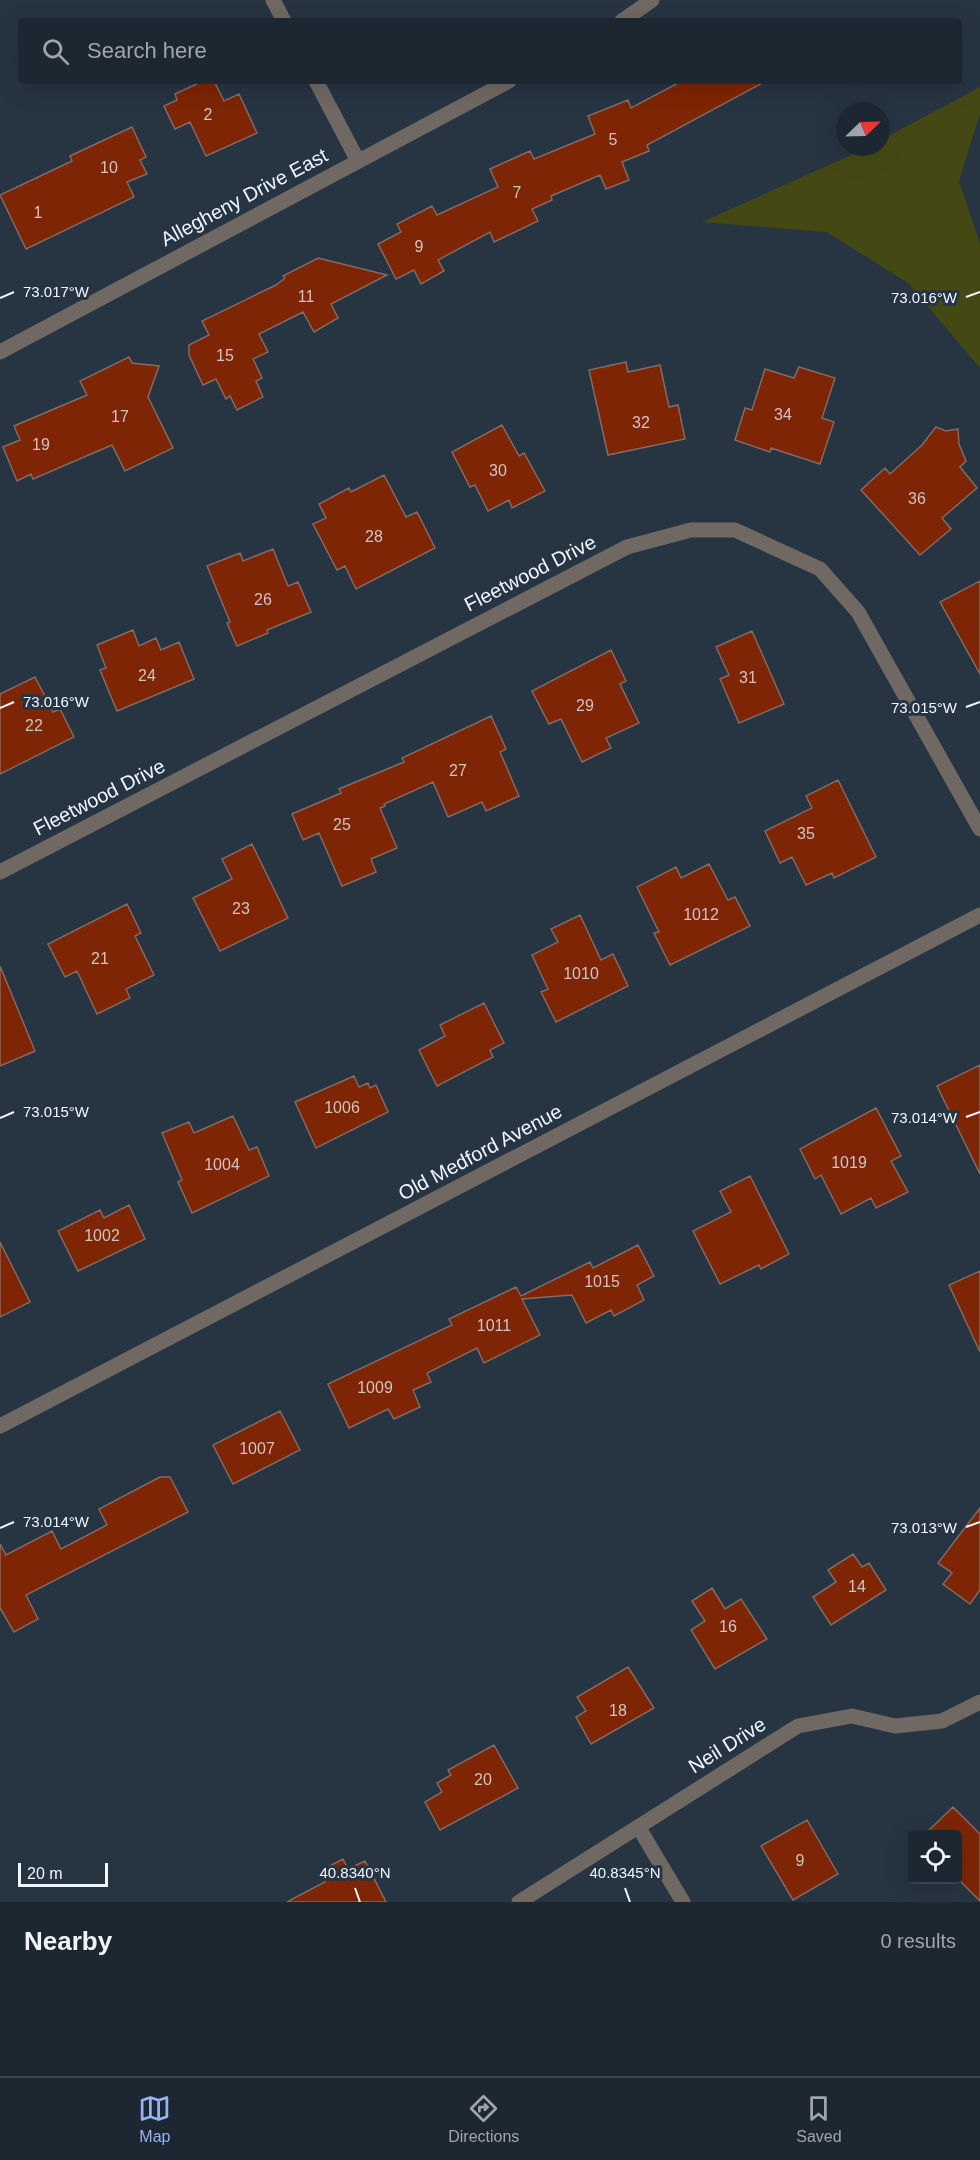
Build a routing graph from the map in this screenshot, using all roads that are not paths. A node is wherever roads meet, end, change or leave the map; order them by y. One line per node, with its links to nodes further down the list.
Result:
1 (273, 0): 3 (street)
2 (652, 0): 4 (street)
3 (282, 18)
4 (626, 18)
5 (318, 84): 7 (street)
6 (503, 84): 7 (street, Allegheny Drive East)
7 (358, 161): 8 (street, Allegheny Drive East)
8 (1, 348)
9 (980, 829): 10 (street, Fleetwood Drive)
10 (0, 872)
11 (980, 915): 12 (street, Old Medford Avenue)
12 (0, 1426)
13 (980, 1702): 14 (street, Neil Drive)
14 (639, 1828): 15 (street, Neil Drive); 16 (street)
15 (519, 1902)
16 (683, 1902)

